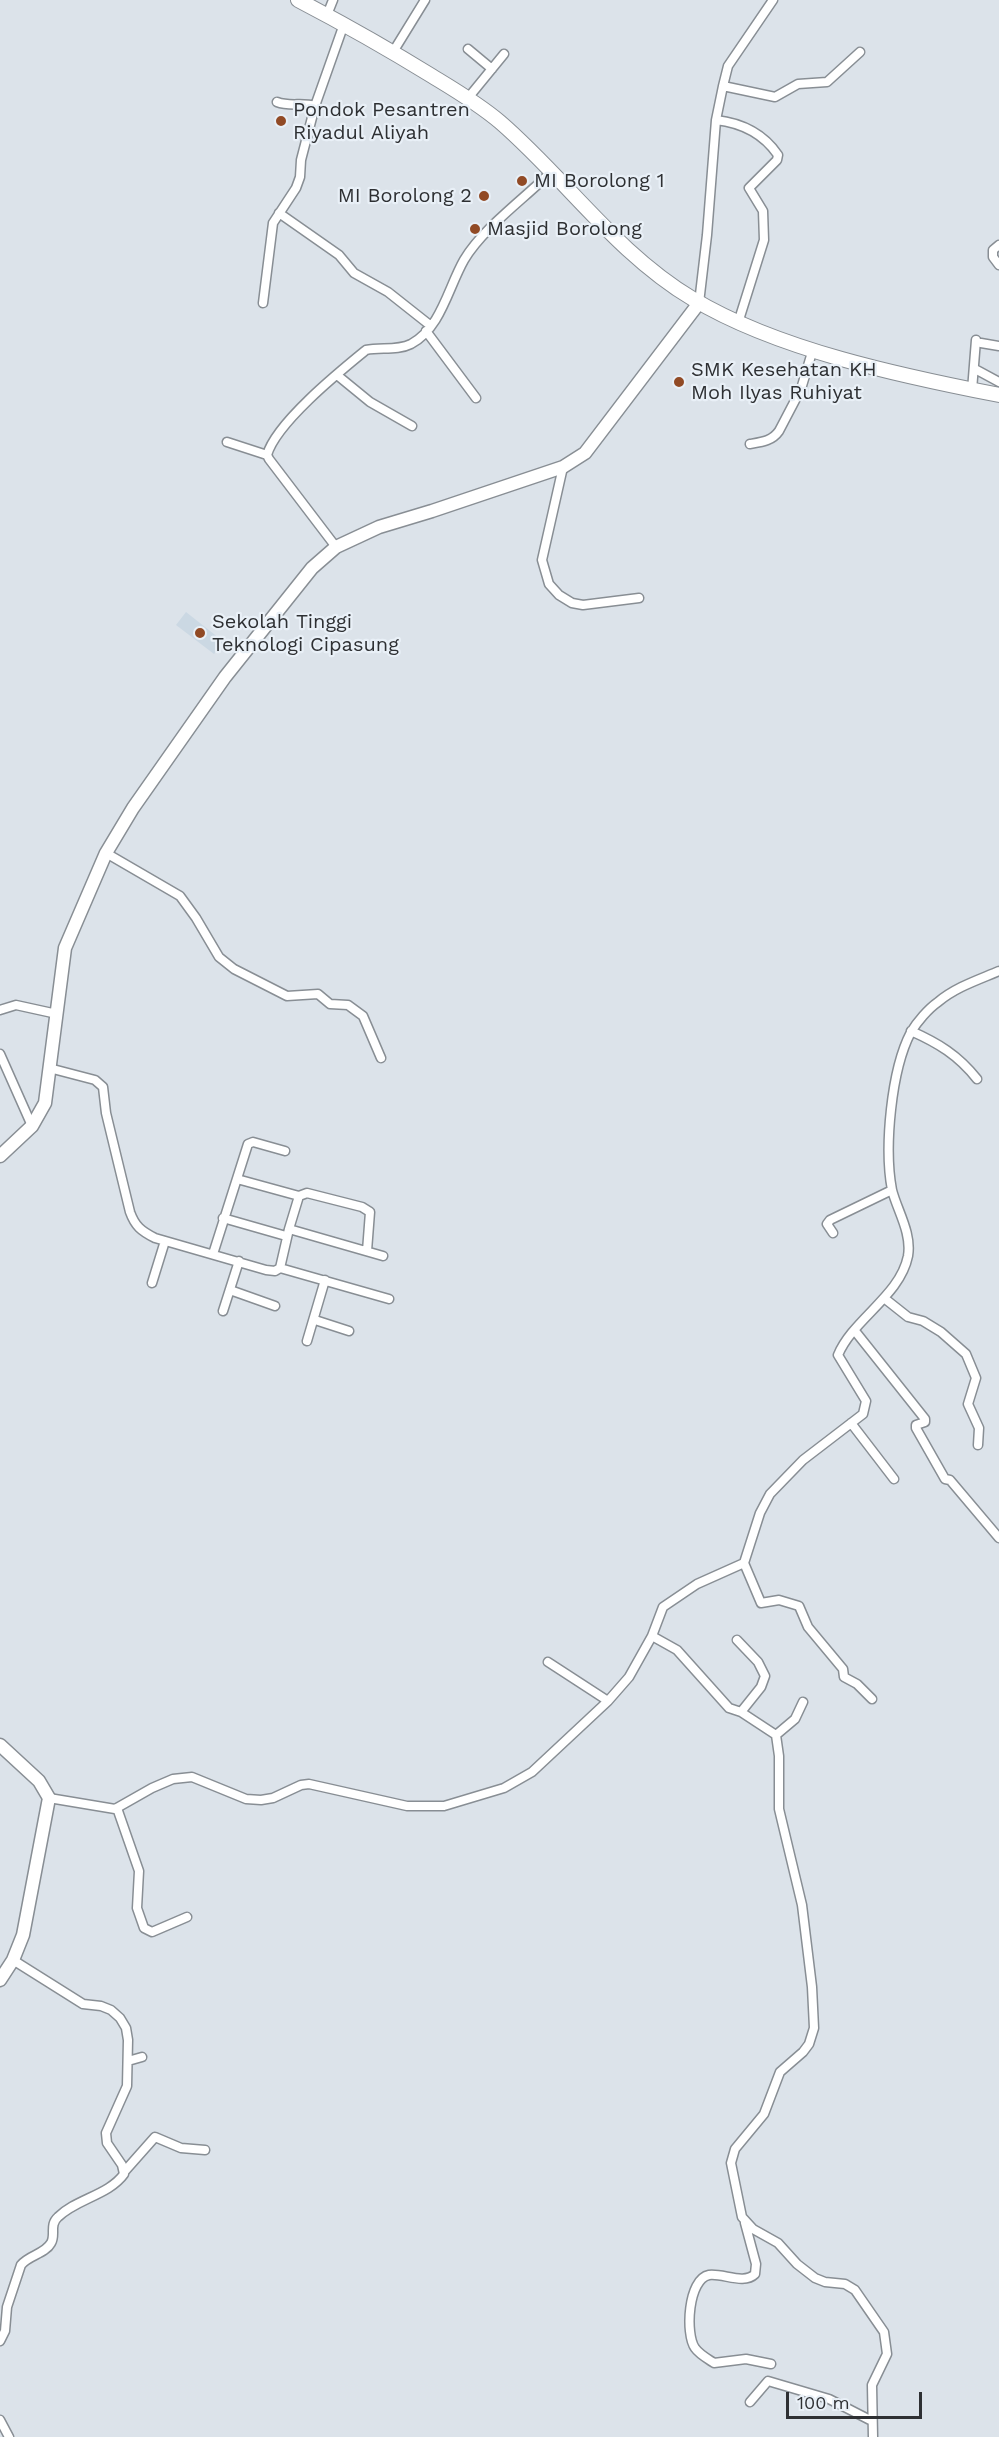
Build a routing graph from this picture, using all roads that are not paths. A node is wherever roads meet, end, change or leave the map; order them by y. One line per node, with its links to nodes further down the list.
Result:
1 (298, 0): 5 (main road)
2 (333, 0): 5 (street)
3 (425, 0): 8 (street)
4 (773, 0): 12 (street)
5 (327, 15): 6 (main road)
6 (344, 24): 8 (main road); 15 (street)
7 (468, 50): 11 (street)
8 (393, 52): 13 (main road)
9 (860, 52): 12 (street)
10 (504, 54): 11 (street)
11 (492, 69): 13 (street)
12 (723, 86): 16 (street)
13 (468, 98): 17 (main road)
14 (277, 102): 15 (street)
15 (315, 106): 18 (street)
16 (716, 120): 22 (street); 23 (street)
17 (551, 172): 22 (main road); 24 (street)
18 (279, 213): 21 (street); 24 (street)
19 (999, 245): 20 (street)
20 (999, 265)
21 (263, 303)
22 (699, 303): 23 (main road); 37 (main road)
23 (738, 323): 26 (main road)
24 (428, 329): 28 (street); 32 (street)
25 (999, 345): 27 (street)
26 (813, 349): 30 (main road); 35 (street)
27 (975, 369): 29 (street); 30 (street)
28 (337, 375): 33 (street); 36 (street)
29 (999, 382)
30 (972, 390): 31 (main road)
31 (999, 395)
32 (476, 398)
33 (412, 426)
34 (227, 442): 36 (street)
35 (750, 444)
36 (267, 455): 38 (street)
37 (563, 468): 38 (main road); 39 (street)
38 (336, 547): 40 (main road)
39 (639, 598)
40 (106, 853): 43 (main road); 46 (street)
41 (999, 971): 44 (street)
42 (0, 1010): 43 (street)
43 (57, 1014): 47 (main road)
44 (911, 1031): 48 (street); 53 (street)
45 (0, 1054): 49 (street)
46 (381, 1058)
47 (49, 1068): 49 (main road); 58 (street)
48 (976, 1078)
49 (32, 1126): 51 (main road)
50 (285, 1151): 52 (street)
51 (0, 1156)
52 (237, 1179): 54 (street); 55 (street)
53 (892, 1190): 57 (street); 67 (street)
54 (299, 1196): 56 (street); 59 (street)
55 (223, 1218): 56 (street); 60 (street)
56 (287, 1233): 59 (street); 63 (street)
57 (833, 1233)
58 (165, 1241): 60 (street); 65 (street)
59 (367, 1251): 61 (street)
60 (213, 1254): 62 (street)
61 (383, 1256)
62 (239, 1261): 63 (street); 66 (street)
63 (280, 1268): 64 (street)
64 (325, 1280): 68 (street); 71 (street)
65 (152, 1282)
66 (230, 1290): 69 (street); 70 (street)
67 (884, 1298): 73 (street); 76 (street)
68 (389, 1299)
69 (275, 1306)
70 (223, 1311)
71 (315, 1320): 72 (street); 74 (street)
72 (349, 1331)
73 (855, 1331): 75 (street); 78 (street)
74 (307, 1341)
75 (851, 1423): 77 (street); 79 (street)
76 (978, 1445)
77 (894, 1479)
78 (999, 1538)
79 (744, 1563): 80 (street); 83 (street)
80 (651, 1636): 84 (street); 86 (street)
81 (737, 1640): 86 (street)
82 (548, 1662): 84 (street)
83 (872, 1699)
84 (608, 1701): 90 (street)
85 (804, 1702): 87 (street)
86 (741, 1712): 87 (street)
87 (776, 1735): 99 (street)
88 (0, 1745): 89 (main road)
89 (49, 1798): 90 (street); 92 (main road)
90 (117, 1808): 91 (street)
91 (187, 1917)
92 (13, 1960): 93 (main road); 95 (street)
93 (0, 1980)
94 (142, 2057): 95 (street)
95 (128, 2061): 98 (street)
96 (205, 2150): 98 (street)
97 (137, 2168): 98 (street)
98 (123, 2174): 100 (street)
99 (742, 2217): 101 (street); 104 (street)
100 (0, 2341)
101 (771, 2364)
102 (750, 2402): 104 (street)
103 (0, 2420): 105 (street)
104 (872, 2421): 106 (street)
105 (9, 2437)
106 (873, 2437)

